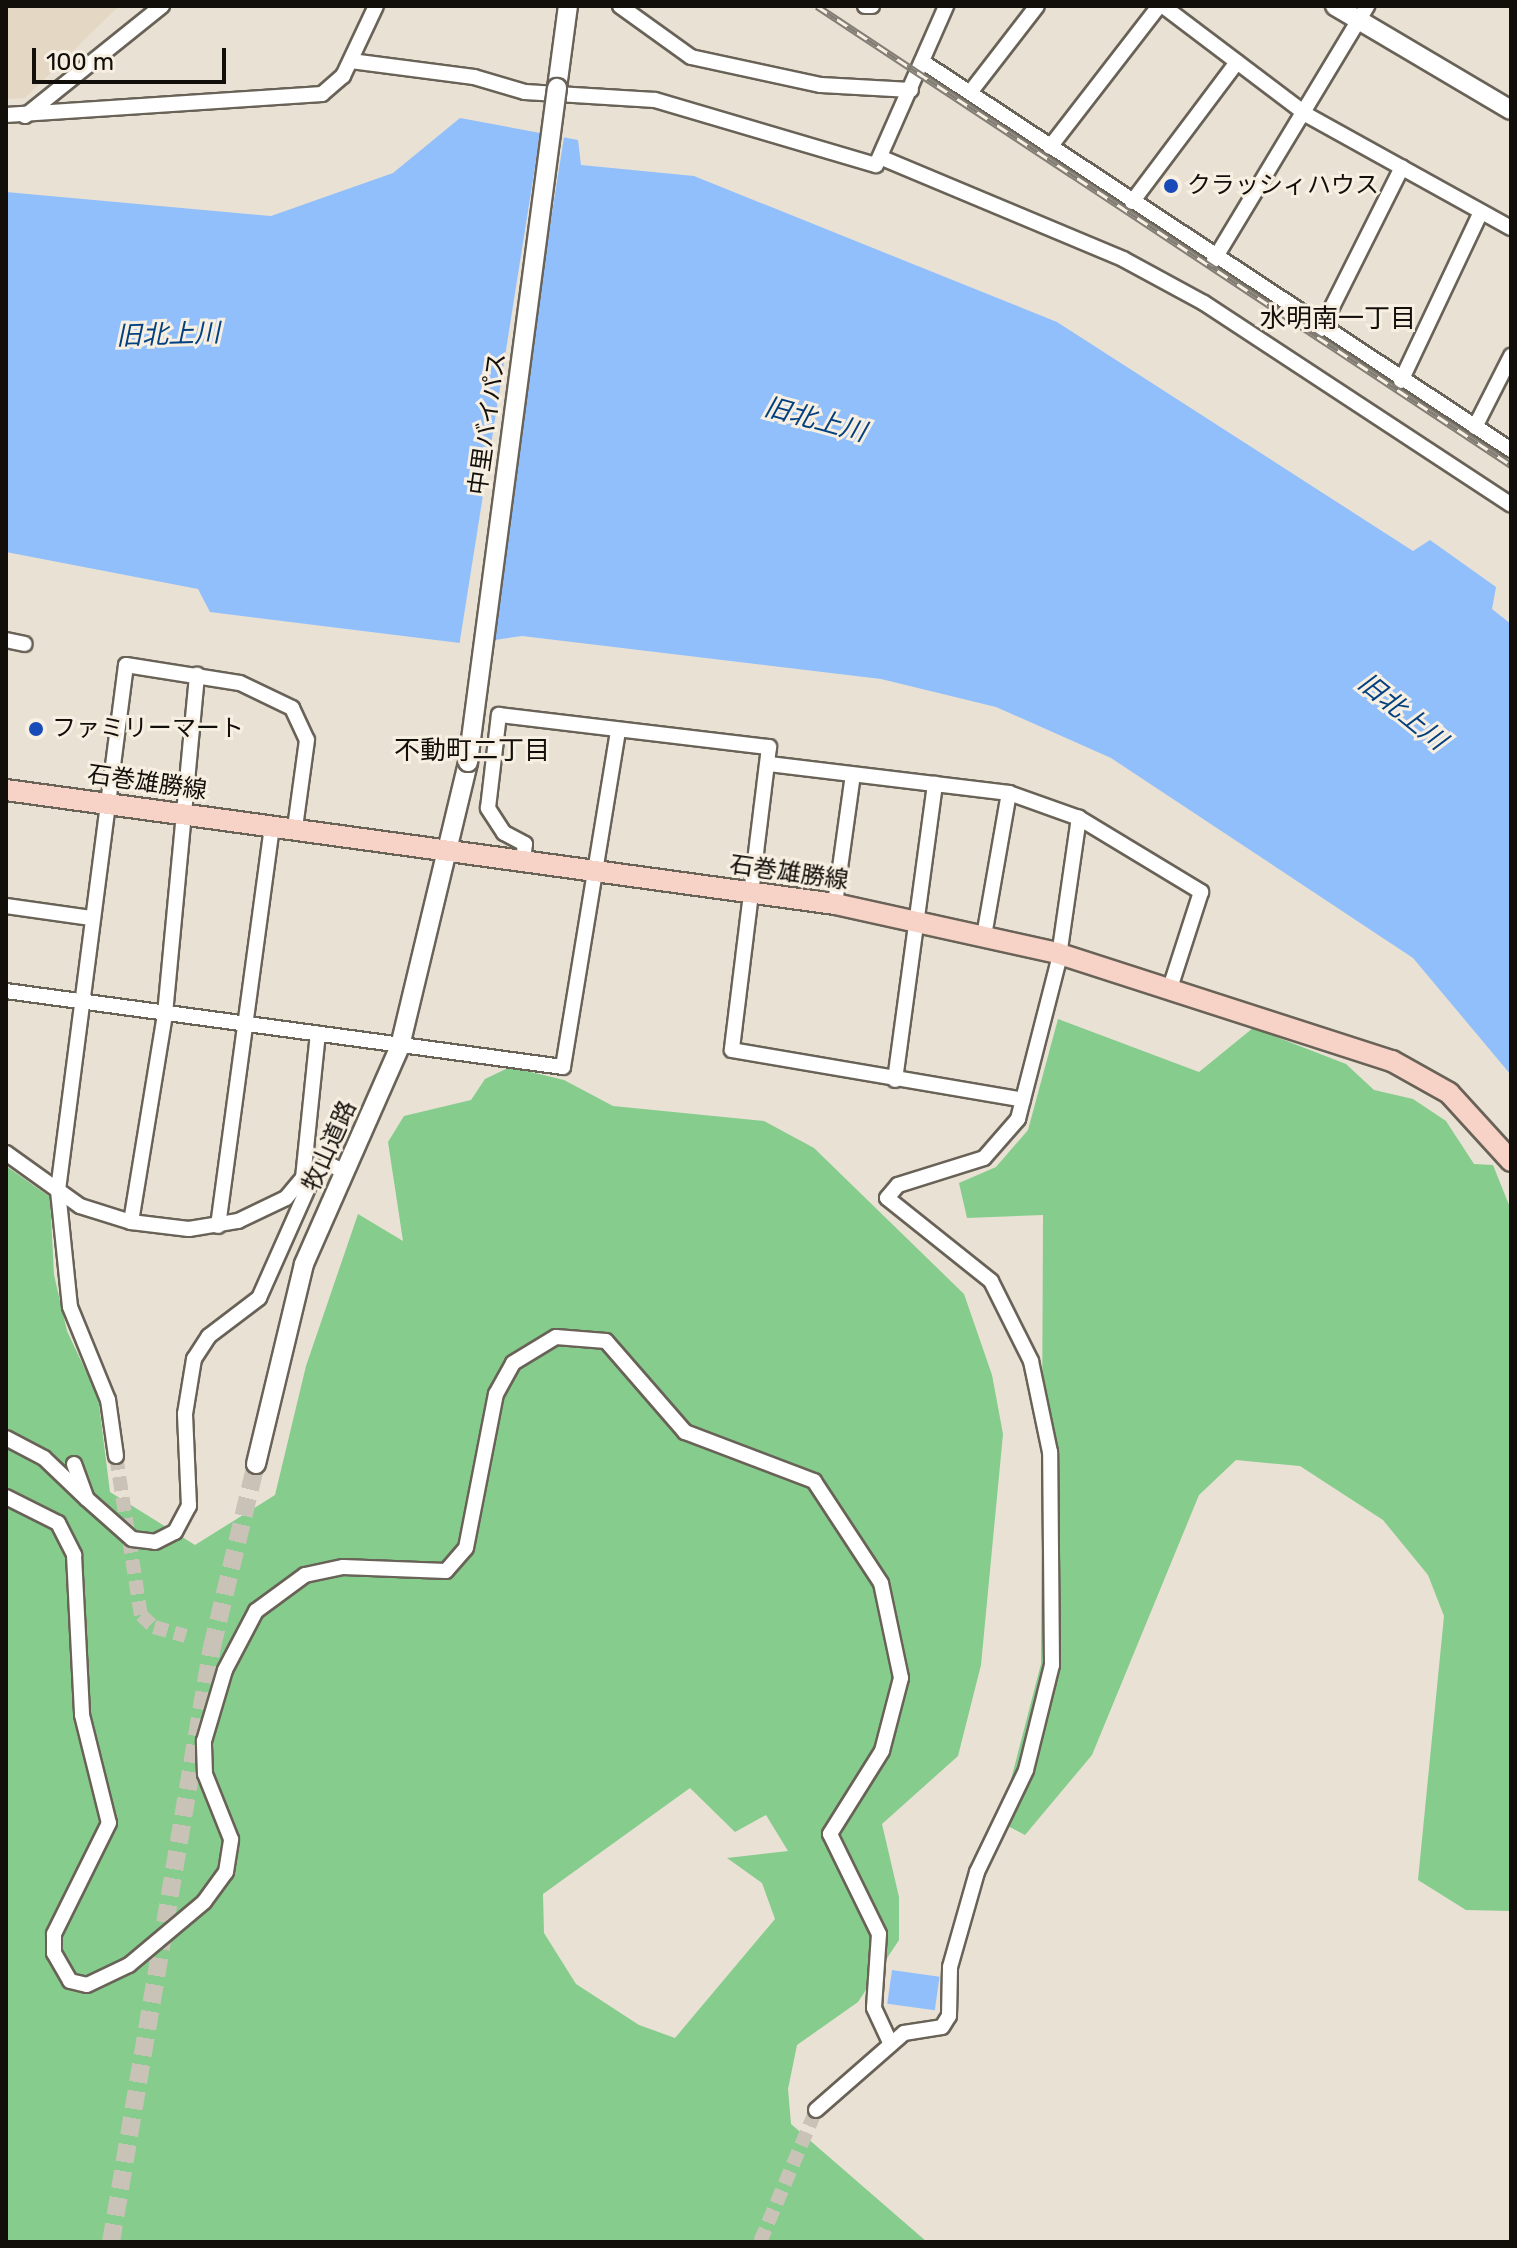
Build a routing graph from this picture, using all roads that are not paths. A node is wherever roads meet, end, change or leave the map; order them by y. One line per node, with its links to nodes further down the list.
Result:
1 (162, 6): 18 (street)
2 (376, 6): 12 (street)
3 (568, 6): 47 (street, 中里バイパス, bridge)
4 (620, 6): 15 (street)
5 (865, 6): 6 (street)
6 (872, 6)
7 (946, 6): 13 (street)
8 (1037, 6): 16 (street)
9 (1161, 6): 14 (street); 20 (street)
10 (1335, 6): 11 (street)
11 (1363, 14): 17 (street); 19 (street)
12 (351, 61): 18 (street); 21 (street)
13 (923, 62): 15 (street); 16 (street)
14 (1237, 62): 19 (street); 23 (street)
15 (911, 90): 21 (street)
16 (972, 90): 20 (street)
17 (1511, 110)
18 (16, 115)
19 (1307, 115): 22 (street); 26 (street)
20 (1050, 147): 23 (street)
21 (882, 158): 32 (street)
22 (1402, 167): 24 (street); 27 (street)
23 (1132, 202): 26 (street)
24 (1481, 212): 25 (street); 29 (street)
25 (1511, 228)
26 (1214, 260): 27 (street)
27 (1321, 329): 29 (street)
28 (1511, 356): 30 (street)
29 (1401, 381): 30 (street)
30 (1475, 427): 31 (street)
31 (1511, 450)
32 (1511, 505)
33 (6, 640): 34 (street)
34 (25, 644)
35 (197, 675): 42 (street); 43 (street); 46 (street)
36 (618, 731): 37 (street); 48 (street); 49 (street)
37 (769, 764): 38 (street); 50 (street)
38 (853, 775): 39 (street); 51 (street)
39 (935, 784): 41 (street); 54 (street)
40 (6, 790): 42 (main road, 石巻雄勝線)
41 (1009, 793): 44 (street); 55 (street)
42 (105, 803): 43 (main road, 石巻雄勝線); 53 (street)
43 (188, 815): 45 (main road, 石巻雄勝線); 60 (street)
44 (1079, 818): 56 (street); 57 (street)
45 (272, 826): 46 (main road, 石巻雄勝線); 61 (street)
46 (295, 828): 47 (main road, 石巻雄勝線)
47 (447, 847): 48 (main road, 石巻雄勝線); 63 (street, 牧山道路)
48 (523, 860): 49 (main road, 石巻雄勝線)
49 (595, 872): 50 (main road, 石巻雄勝線); 63 (street)
50 (749, 893): 51 (main road, 石巻雄勝線); 64 (street)
51 (835, 904): 54 (main road, 石巻雄勝線)
52 (6, 906): 53 (street)
53 (91, 918): 59 (street)
54 (914, 919): 55 (main road, 石巻雄勝線); 64 (street)
55 (984, 936): 56 (main road, 石巻雄勝線)
56 (1057, 953): 57 (main road, 石巻雄勝線); 65 (street)
57 (1171, 985): 67 (main road, 石巻雄勝線)
58 (6, 991): 59 (street)
59 (81, 1001): 60 (street); 69 (street)
60 (165, 1014): 61 (street); 70 (street)
61 (245, 1024): 62 (street); 71 (street)
62 (318, 1034): 63 (street); 71 (street)
63 (400, 1046): 68 (street, 牧山道路)
64 (895, 1080): 65 (street)
65 (1023, 1100): 78 (street)
66 (6, 1153): 69 (street)
67 (1511, 1161)
68 (346, 1172): 75 (street, 牧山道路); 77 (street)
69 (58, 1190): 70 (street); 73 (street)
70 (131, 1222): 71 (street)
71 (218, 1226)
72 (6, 1438): 77 (street)
73 (116, 1456)
74 (74, 1464): 77 (street)
75 (256, 1464)
76 (6, 1497): 78 (street)
77 (87, 1499)
78 (890, 2043): 79 (street)
79 (816, 2110)

